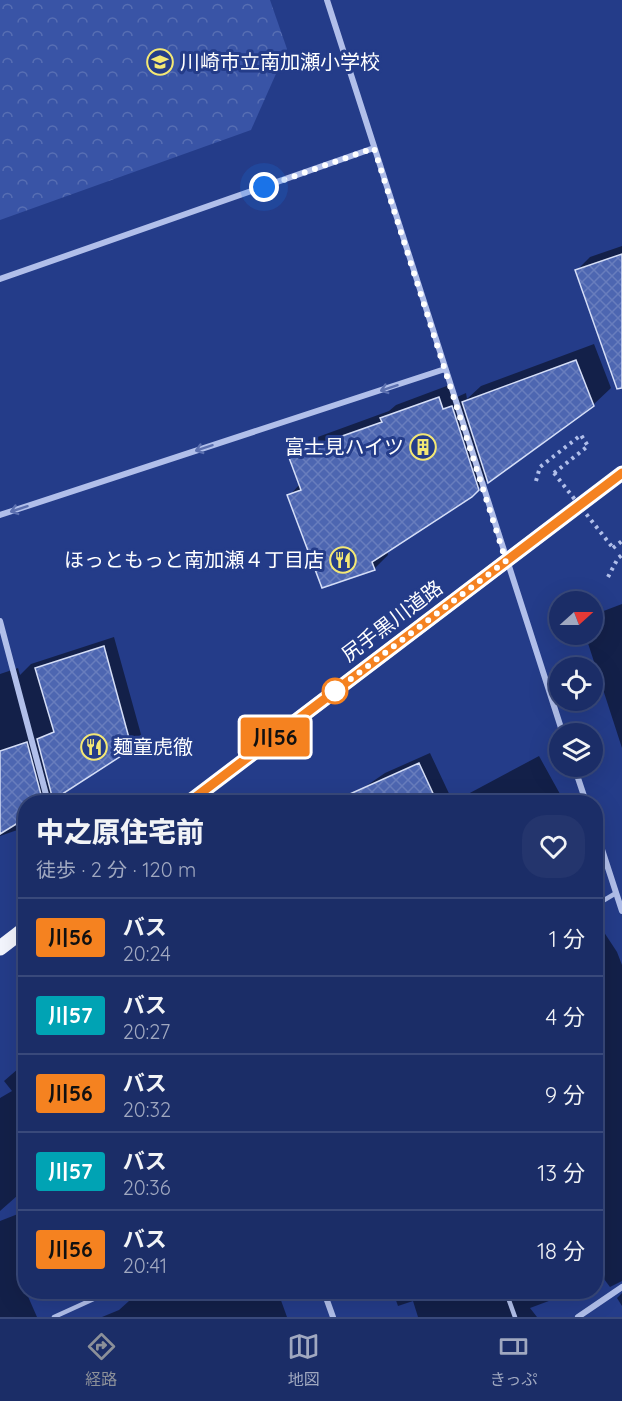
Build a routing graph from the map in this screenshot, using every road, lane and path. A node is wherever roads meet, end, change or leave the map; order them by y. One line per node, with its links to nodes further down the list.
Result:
1 (327, 0): 2 (street)
2 (374, 148): 3 (street); 4 (street)
3 (0, 279)
4 (445, 369): 7 (street, one-way to 7); 10 (street)
5 (622, 473): 10 (main road, 尻手黒川道路)
6 (536, 481): 8 (path, bridge)
7 (0, 515)
8 (622, 541)
9 (620, 556): 11 (path)
10 (506, 561): 13 (street); 16 (main road, 尻手黒川道路)
11 (608, 577)
12 (0, 621): 15 (street)
13 (559, 723)
14 (578, 777): 17 (street)
15 (46, 795)
16 (198, 795)
17 (584, 795)
18 (603, 853): 19 (street)
19 (616, 894): 20 (lane); 21 (street)
20 (603, 901)
21 (622, 911)
22 (18, 934): 23 (main road)
23 (0, 948)
24 (622, 1287): 28 (street)
25 (94, 1299): 29 (lane)
26 (327, 1299): 30 (street)
27 (509, 1299): 31 (lane)
28 (588, 1314): 32 (street)
29 (54, 1317)
30 (333, 1317)
31 (516, 1317)
32 (579, 1317)

